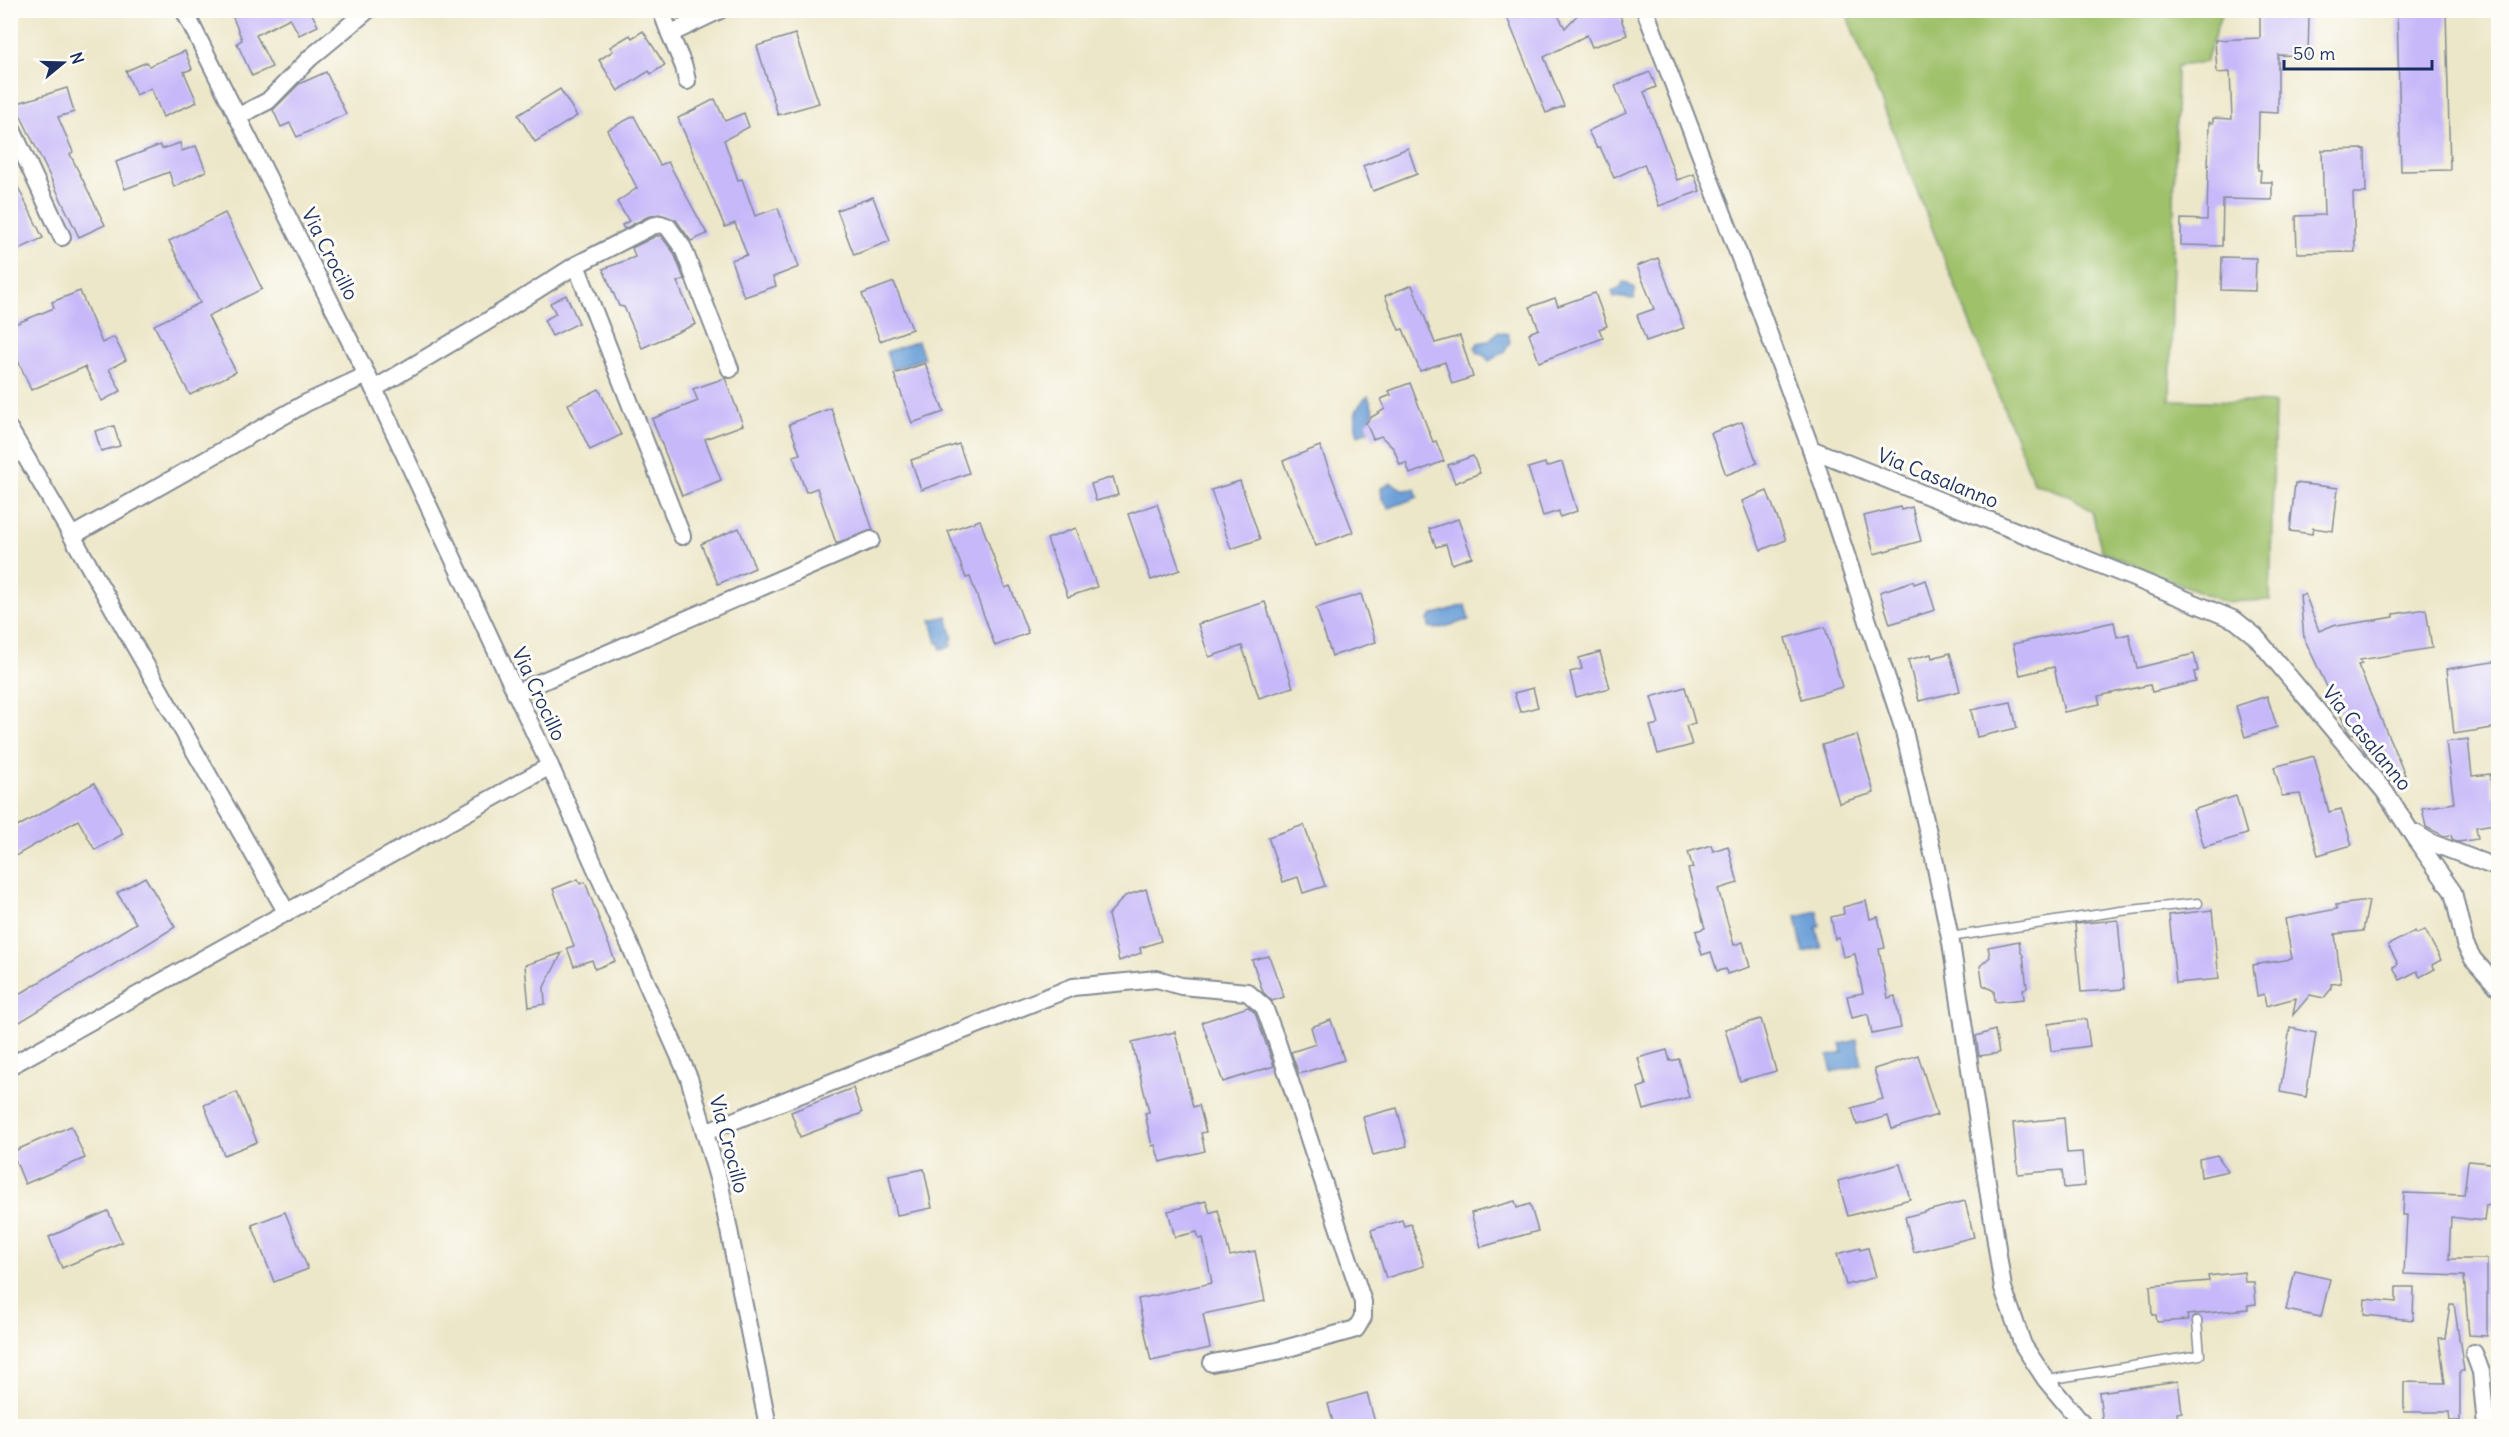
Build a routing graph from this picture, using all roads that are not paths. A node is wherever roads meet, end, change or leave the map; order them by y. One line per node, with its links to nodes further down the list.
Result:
1 (184, 10): 8 (street, Via Crocillo)
2 (368, 10): 8 (street)
3 (661, 10): 6 (street)
4 (720, 10): 6 (street)
5 (1645, 10): 15 (street)
6 (670, 33): 7 (street)
7 (687, 81)
8 (237, 117): 13 (street, Via Crocillo)
9 (10, 125): 10 (street)
10 (62, 237)
11 (576, 266): 12 (street); 13 (street); 17 (street)
12 (730, 369)
13 (371, 382): 16 (street); 19 (street, Via Crocillo)
14 (10, 430): 16 (street)
15 (1811, 450): 21 (street, Via Casalanno); 25 (street)
16 (72, 536): 24 (street)
17 (682, 536)
18 (871, 540): 19 (street)
19 (515, 693): 20 (street, Via Crocillo)
20 (550, 766): 24 (street); 28 (street, Via Crocillo)
21 (2408, 826): 22 (street); 26 (street, Via Casalanno)
22 (2499, 868)
23 (2198, 903): 25 (lane)
24 (287, 913): 27 (street)
25 (1950, 937): 32 (street)
26 (2499, 987)
27 (10, 1066)
28 (705, 1132): 31 (street); 33 (street, Via Crocillo)
29 (2197, 1321): 32 (lane)
30 (2474, 1353): 35 (street)
31 (1212, 1363)
32 (2046, 1380): 34 (street)
33 (768, 1426)
34 (2084, 1426)
35 (2486, 1426)

